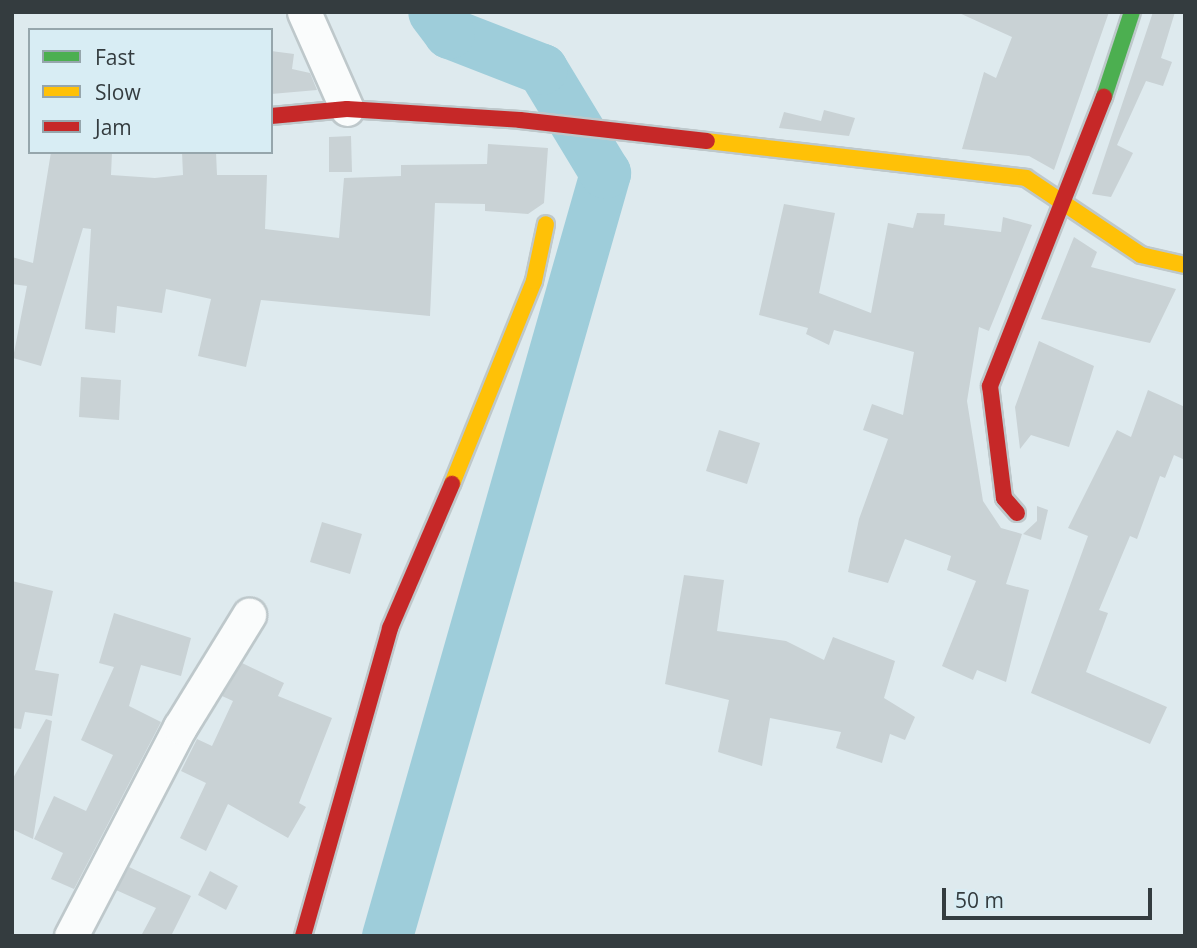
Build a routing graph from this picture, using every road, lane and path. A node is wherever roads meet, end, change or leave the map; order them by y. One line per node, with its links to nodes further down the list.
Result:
1 (304, 12): 3 (street)
2 (1132, 12): 5 (street)
3 (347, 108): 4 (street); 5 (street)
4 (273, 116)
5 (1064, 202): 7 (street); 8 (street)
6 (546, 224): 11 (street)
7 (1185, 265)
8 (1017, 513)
9 (249, 615): 10 (street)
10 (71, 936)
11 (303, 936)

